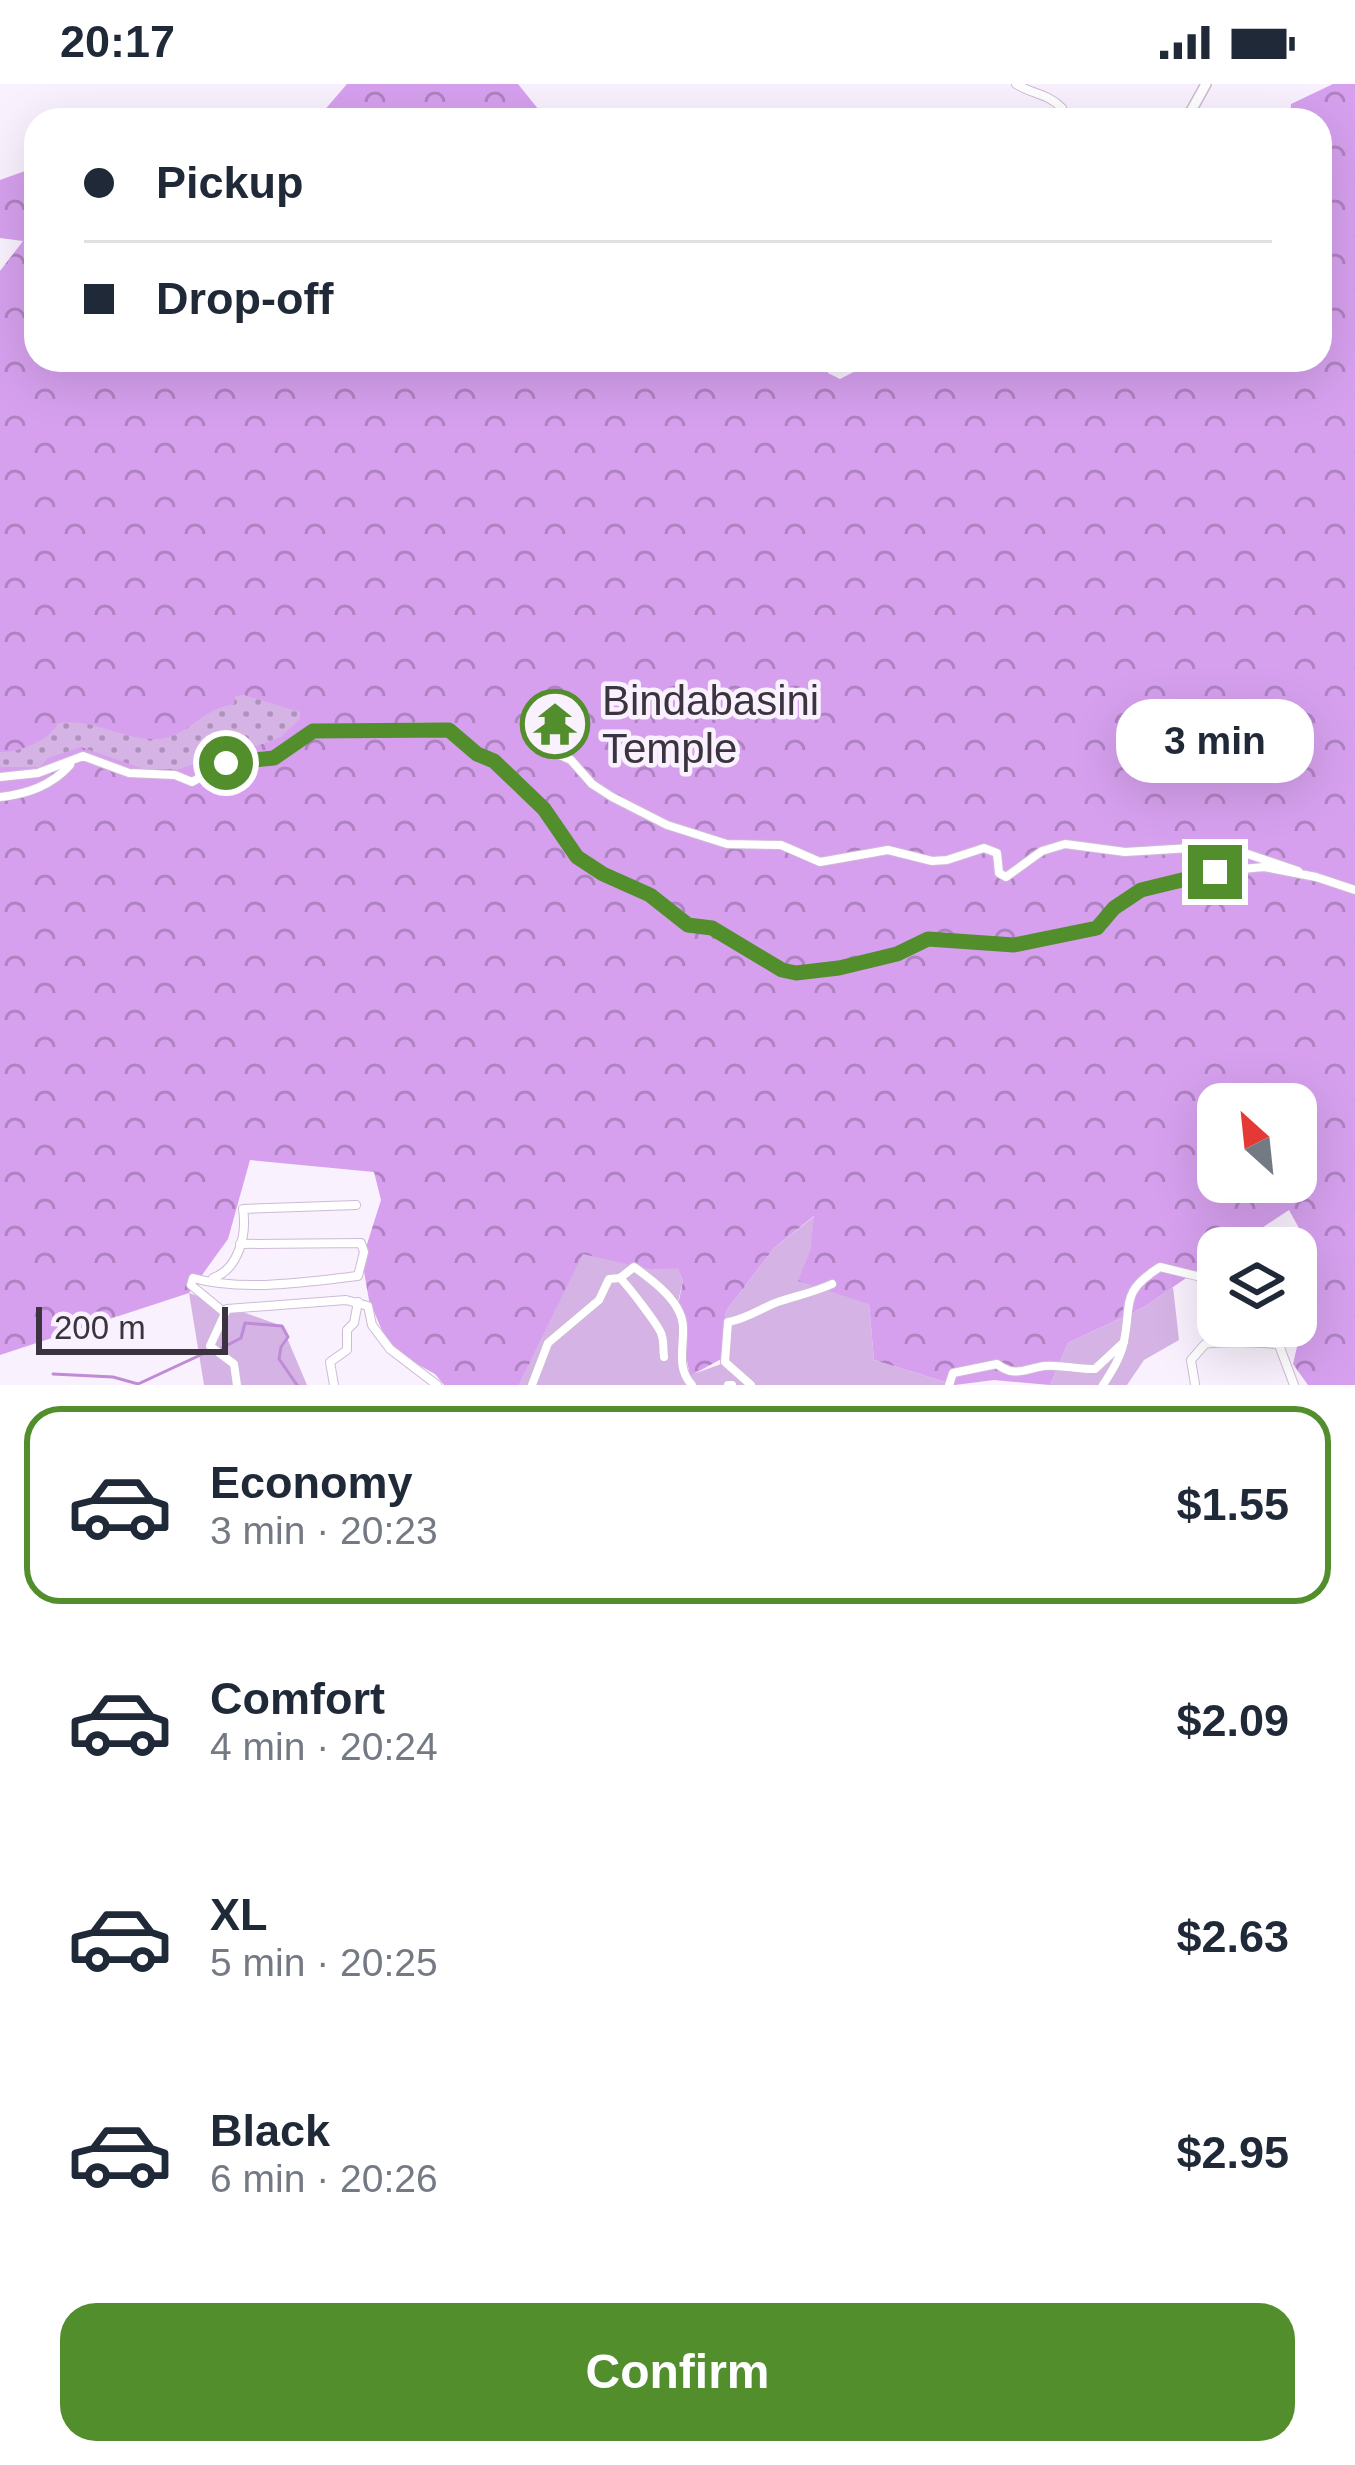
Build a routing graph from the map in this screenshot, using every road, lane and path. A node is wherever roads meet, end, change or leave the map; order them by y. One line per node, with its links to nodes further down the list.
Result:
1 (1016, 84): 2 (street)
2 (1061, 108)
3 (529, 730): 7 (street)
4 (75, 760): 5 (street); 6 (street); 7 (street)
5 (0, 776)
6 (0, 797)
7 (1304, 875): 8 (street)
8 (1355, 890)
9 (356, 1205): 10 (street)
10 (240, 1244): 12 (street); 16 (street)
11 (1197, 1276): 17 (street)
12 (213, 1277)
13 (620, 1278): 18 (street); 22 (street); 23 (street)
14 (832, 1284): 24 (street)
15 (358, 1302): 16 (street); 20 (street); 21 (street)
16 (224, 1313): 19 (street)
17 (1124, 1342): 25 (street); 26 (street)
18 (664, 1357)
19 (237, 1385)
20 (334, 1385)
21 (437, 1385)
22 (532, 1385)
23 (692, 1385)
24 (751, 1385)
25 (949, 1385)
26 (1103, 1385)
27 (1193, 1385): 28 (street)
28 (1294, 1385)

